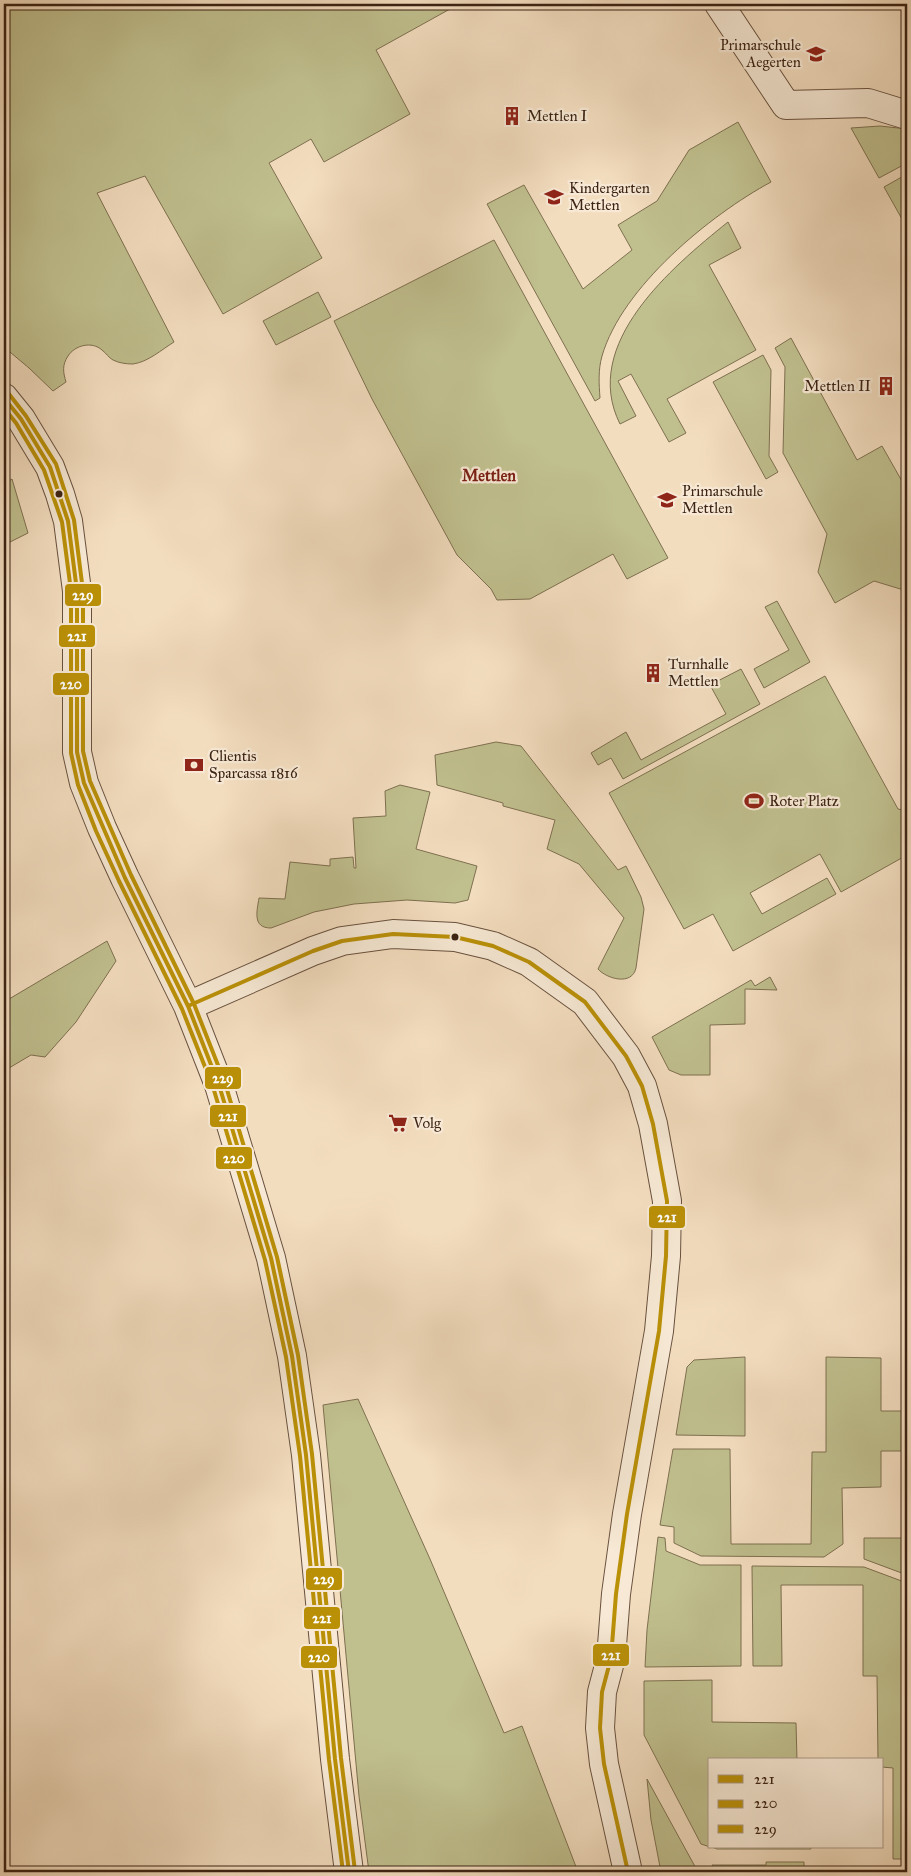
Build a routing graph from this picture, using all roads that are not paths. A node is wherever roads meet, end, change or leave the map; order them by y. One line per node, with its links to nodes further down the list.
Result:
1 (719, 4): 2 (street)
2 (907, 115)
3 (4, 398): 4 (street)
4 (188, 1006): 5 (street); 6 (street)
5 (349, 1872)
6 (628, 1872)

